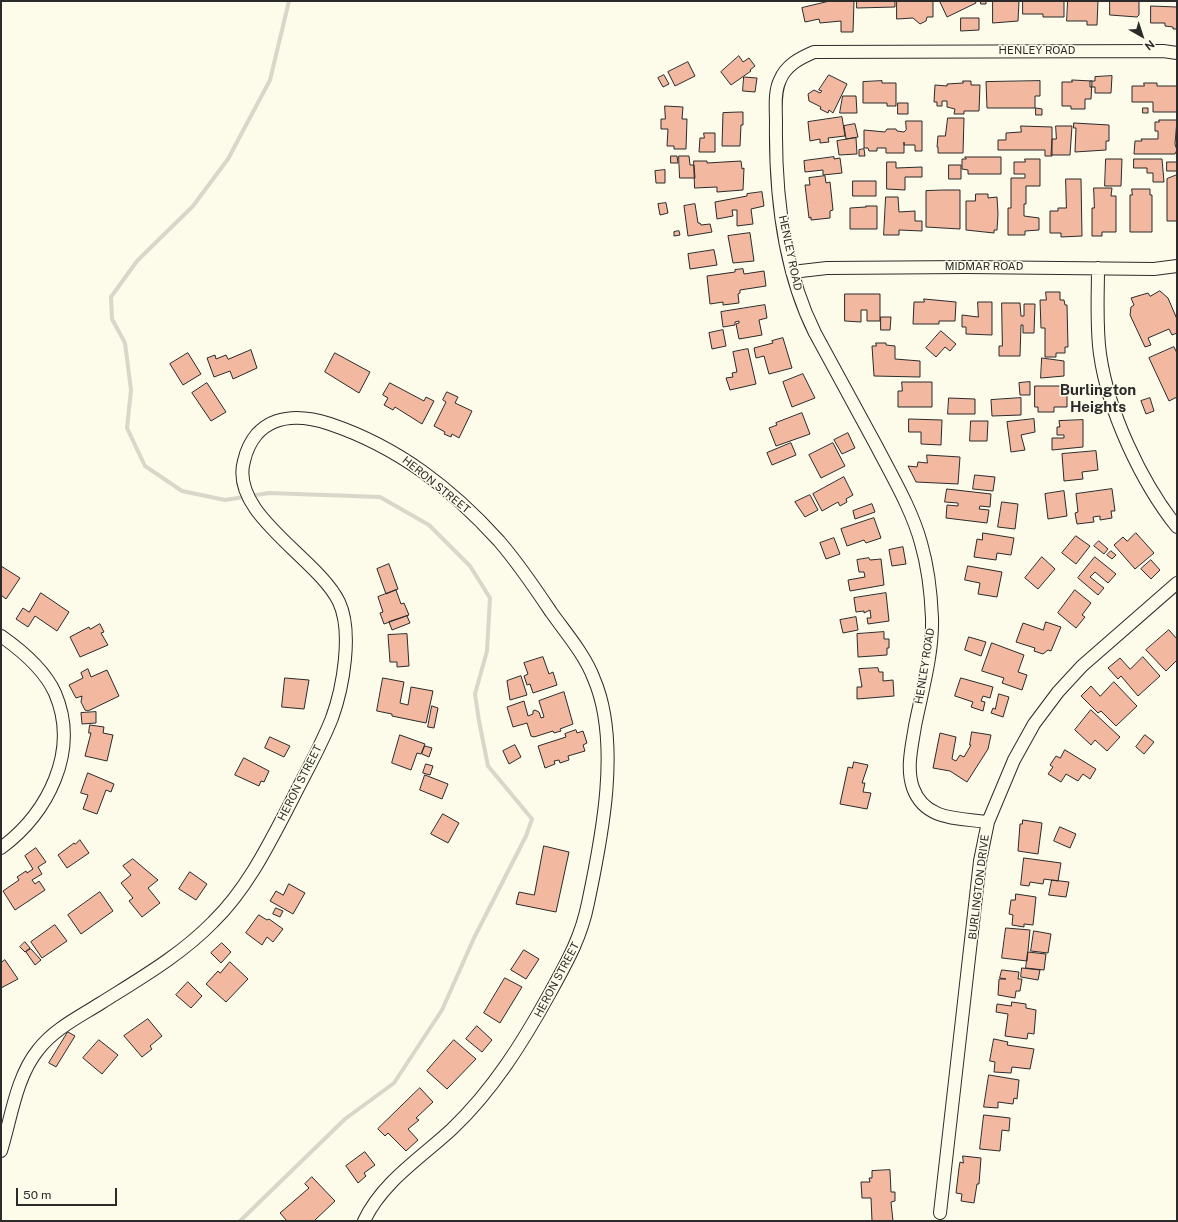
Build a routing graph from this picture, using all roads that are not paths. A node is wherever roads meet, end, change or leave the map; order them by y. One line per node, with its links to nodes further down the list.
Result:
1 (1177, 53): 4 (street, HENLEY ROAD)
2 (1098, 268): 3 (street, MIDMAR ROAD); 4 (street, MIDMAR ROAD); 5 (street)
3 (1176, 269)
4 (792, 272): 8 (street, HENLEY ROAD)
5 (1177, 527)
6 (1177, 582): 8 (street, BURLINGTON DRIVE)
7 (1, 636): 9 (street)
8 (988, 822): 11 (street, BURLINGTON DRIVE)
9 (1, 848)
10 (1, 1152): 12 (street, HERON STREET)
11 (940, 1213)
12 (364, 1221)

